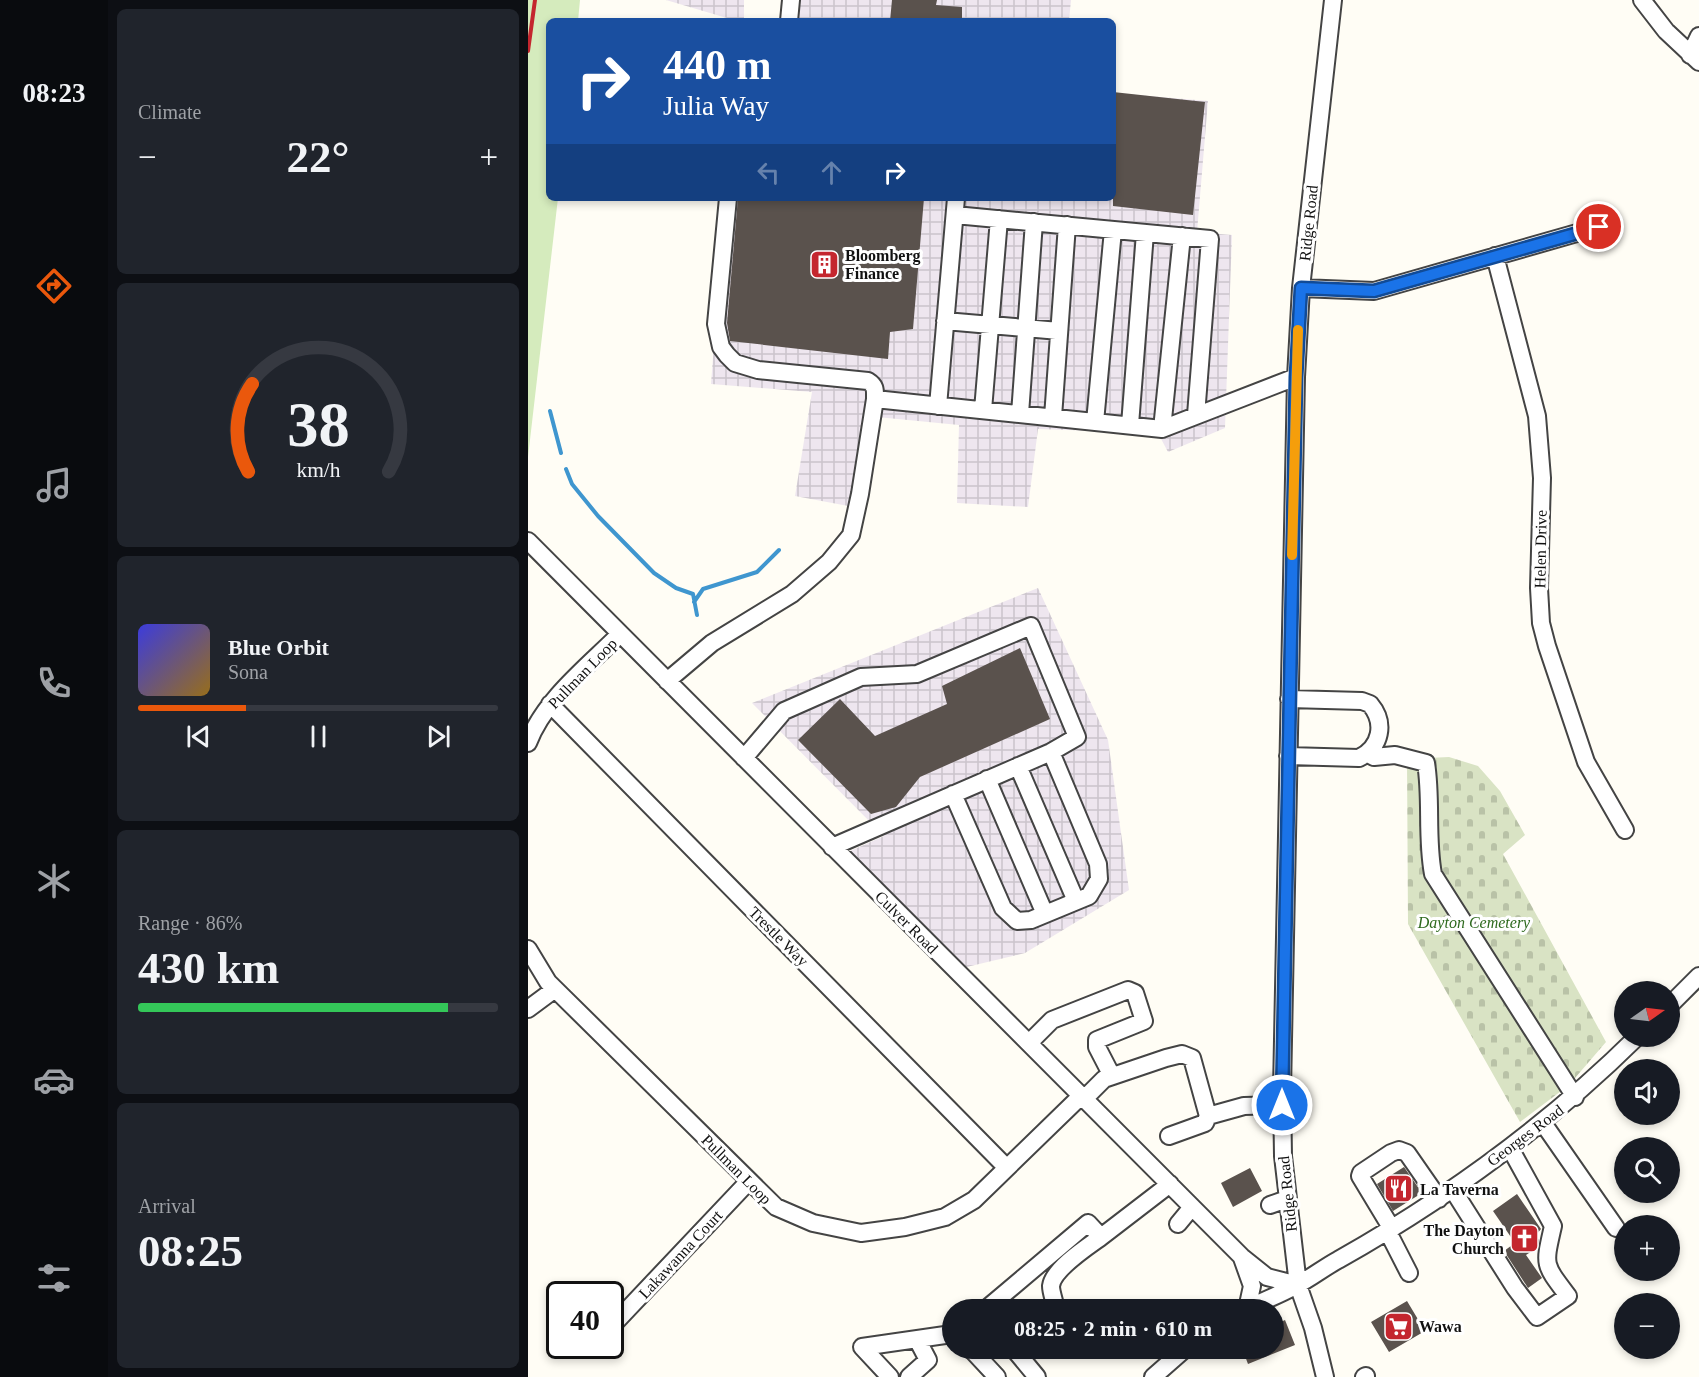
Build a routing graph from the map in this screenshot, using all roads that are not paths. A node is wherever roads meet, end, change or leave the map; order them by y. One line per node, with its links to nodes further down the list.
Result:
1 (790, 0): 4 (street)
2 (1333, 0): 17 (street, Ridge Road)
3 (1642, 0): 6 (street)
4 (789, 18)
5 (1699, 36): 6 (street)
6 (1694, 58)
7 (728, 201): 23 (street)
8 (955, 206): 9 (street); 18 (street)
9 (999, 219): 10 (street); 19 (street)
10 (1034, 222): 11 (street); 20 (street)
11 (1067, 225): 13 (street); 21 (street)
12 (1599, 227): 16 (street)
13 (1113, 230): 14 (street); 29 (street)
14 (1144, 233): 15 (street); 30 (street)
15 (1182, 237): 27 (street); 31 (street)
16 (1495, 256): 17 (street); 45 (street, Helen Drive)
17 (1301, 288): 22 (street, Ridge Road)
18 (945, 321): 19 (street); 24 (street)
19 (990, 325): 20 (street); 25 (street)
20 (1026, 328): 21 (street); 26 (street)
21 (1059, 331): 28 (street)
22 (1296, 377): 27 (street); 35 (street, Ridge Road)
23 (875, 399): 24 (street); 34 (street)
24 (938, 406): 25 (street)
25 (982, 410): 26 (street)
26 (1020, 414): 28 (street)
27 (1196, 416): 31 (street)
28 (1053, 417): 29 (street)
29 (1095, 422): 30 (street)
30 (1131, 425): 31 (street)
31 (1162, 429)
32 (528, 541): 33 (street, Culver Road)
33 (620, 634): 34 (street, Culver Road); 36 (street, Pullman Loop)
34 (667, 681): 41 (street, Culver Road)
35 (1289, 699): 39 (street); 40 (street, Ridge Road)
36 (550, 704): 37 (street, Pullman Loop); 64 (street, Trestle Way)
37 (528, 743)
38 (1051, 752): 41 (street); 42 (street); 47 (street)
39 (1368, 754): 40 (street); 58 (street)
40 (1288, 756): 59 (street, Ridge Road)
41 (744, 758): 46 (street, Culver Road)
42 (1018, 766): 43 (street); 47 (street)
43 (987, 779): 44 (street); 48 (street)
44 (953, 794): 46 (street); 48 (street)
45 (1625, 830)
46 (832, 847): 54 (street, Culver Road)
47 (1076, 901): 48 (street)
48 (1045, 914)
49 (528, 949): 51 (street, Pullman Loop)
50 (1699, 976): 52 (street)
51 (555, 989): 53 (street); 65 (street, Pullman Loop)
52 (1680, 995)
53 (528, 1009)
54 (1029, 1043): 56 (street); 57 (street, Culver Road)
55 (1627, 1047): 58 (street, Georges Road)
56 (1113, 1076): 57 (street, Pullman Loop); 60 (street, Pullman Loop)
57 (1082, 1097): 64 (street, Pullman Loop); 66 (street, Culver Road)
58 (1575, 1097): 61 (street, Georges Road)
59 (1282, 1105): 60 (street); 68 (street, Ridge Road)
60 (1208, 1116): 62 (street)
61 (1543, 1123): 63 (street, Georges Road); 72 (street)
62 (1169, 1136)
63 (1510, 1148): 67 (street, Georges Road); 67 (street)
64 (1007, 1167): 65 (street, Pullman Loop)
65 (749, 1180): 82 (street, Lakawanna Court)
66 (1170, 1184): 70 (street, Culver Road); 74 (street)
67 (1446, 1194): 73 (street, Georges Road); 73 (street)
68 (1287, 1199): 69 (street); 77 (street, Ridge Road)
69 (1270, 1205)
70 (1192, 1207): 71 (street); 75 (street, Culver Road)
71 (1178, 1224)
72 (1614, 1225)
73 (1390, 1231): 76 (street); 77 (street, Georges Road)
74 (1101, 1237): 78 (street); 79 (street)
75 (1242, 1257): 77 (street, Culver Road); 80 (street)
76 (1409, 1273)
77 (1298, 1285): 81 (street, Georges Road); 93 (street, Ridge Road)
78 (998, 1299)
79 (1054, 1299)
80 (1249, 1299)
81 (1268, 1299)
82 (624, 1313)
83 (942, 1335): 84 (street)
84 (917, 1339): 88 (street); 89 (street)
85 (980, 1359): 90 (street)
86 (1024, 1359): 91 (street)
87 (1173, 1359): 92 (street)
88 (890, 1377)
89 (909, 1377)
90 (997, 1377)
91 (1037, 1377)
92 (1153, 1377)
93 (1325, 1377)

